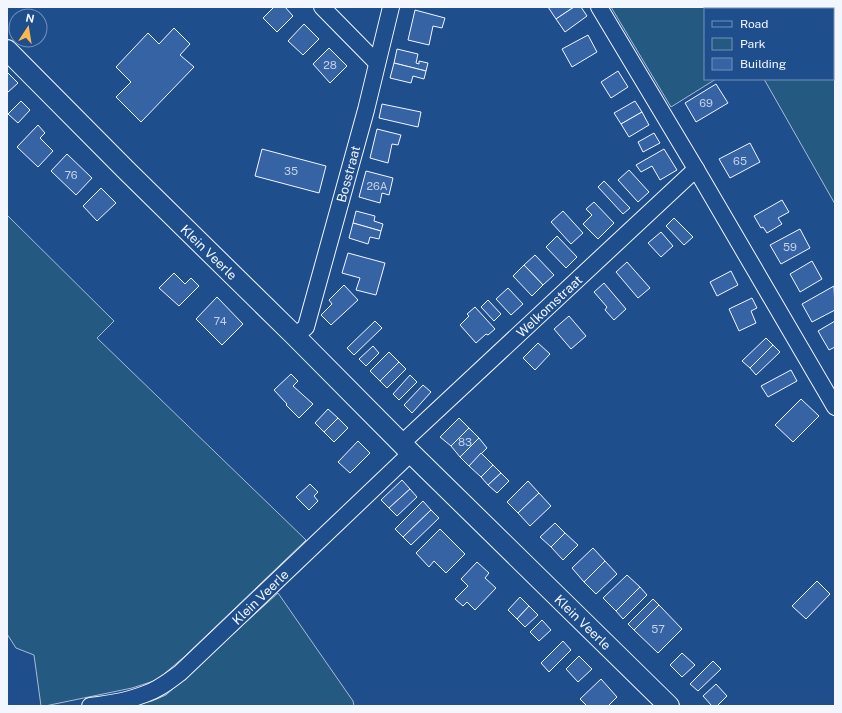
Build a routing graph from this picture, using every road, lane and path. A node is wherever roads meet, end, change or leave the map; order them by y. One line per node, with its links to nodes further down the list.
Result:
1 (322, 7): 5 (street)
2 (391, 7): 5 (street, Bosstraat)
3 (599, 7): 6 (street)
4 (7, 50): 7 (main road, Klein Veerle)
5 (377, 63): 7 (street, Bosstraat)
6 (696, 169): 8 (street); 9 (street, Welkomstraat)
7 (296, 336): 9 (main road, Klein Veerle)
8 (835, 408)
9 (406, 448): 10 (street, Klein Veerle); 11 (main road, Klein Veerle)
10 (90, 706)
11 (669, 706)

